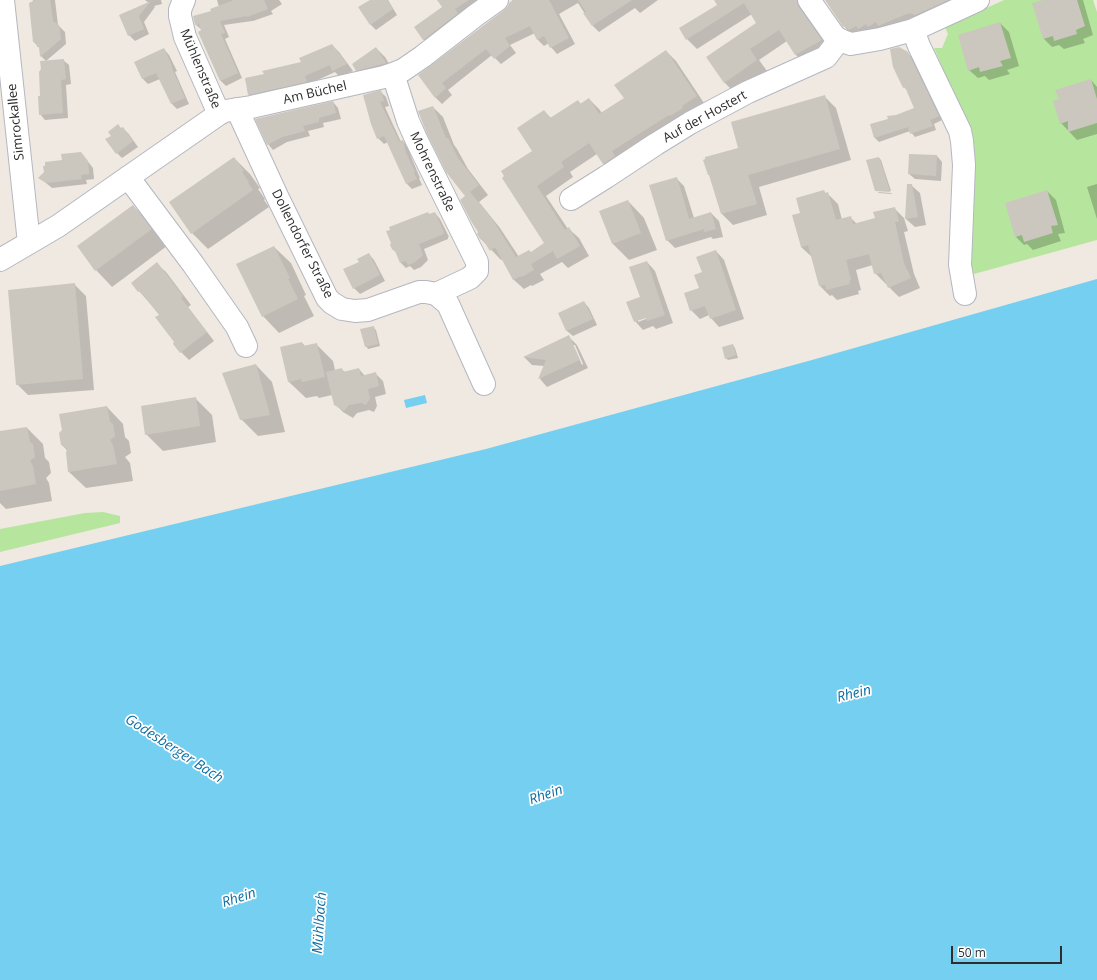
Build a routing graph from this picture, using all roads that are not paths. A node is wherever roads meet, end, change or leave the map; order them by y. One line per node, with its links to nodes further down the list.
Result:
1 (4, 0): 12 (street, Simrockallee)
2 (184, 0): 9 (street, Mühlenstraße)
3 (497, 0): 8 (street, Am Büchel)
4 (809, 0): 7 (street)
5 (978, 0): 6 (street)
6 (913, 30): 7 (street); 16 (street)
7 (839, 40): 11 (street, Auf der Hostert)
8 (393, 74): 9 (street, Am Büchel); 14 (street, Mohrenstraße)
9 (228, 111): 10 (street, Am Büchel); 15 (street, Dollendorfer Straße)
10 (128, 176): 12 (street, Am Büchel); 17 (street)
11 (570, 199)
12 (29, 243): 13 (street, Am Büchel)
13 (0, 260)
14 (477, 267): 15 (street, Dollendorfer Straße)
15 (436, 294): 18 (street)
16 (965, 294)
17 (246, 346)
18 (484, 384)

